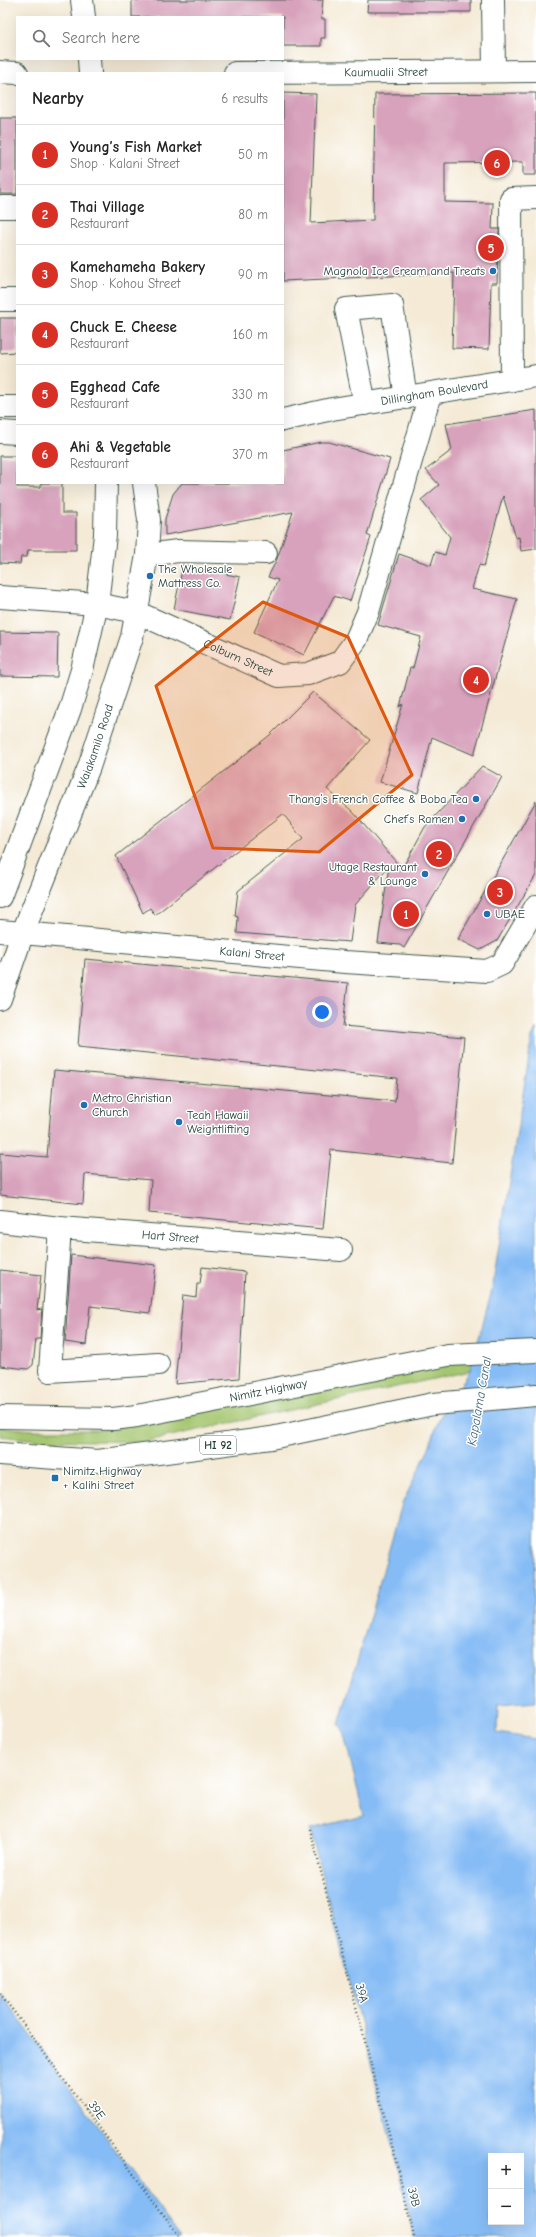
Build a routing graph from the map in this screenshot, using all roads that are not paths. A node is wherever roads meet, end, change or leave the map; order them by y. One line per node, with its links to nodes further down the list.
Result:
1 (82, 0): 3 (main road)
2 (494, 0): 5 (main road)
3 (84, 16)
4 (89, 60): 8 (main road)
5 (494, 70): 6 (main road, Kaumualii Street); 9 (main road, Kaumualii Street)
6 (536, 71)
7 (0, 72): 10 (main road)
8 (90, 72)
9 (284, 72)
10 (16, 73)
11 (536, 198): 19 (main road)
12 (0, 207): 13 (main road)
13 (16, 207)
14 (0, 300): 15 (main road)
15 (16, 300)
16 (0, 313): 17 (main road)
17 (16, 313)
18 (536, 376): 19 (main road, Dillingham Boulevard)
19 (512, 380): 20 (main road, Dillingham Boulevard)
20 (430, 394): 21 (main road, Dillingham Boulevard); 36 (main road, Colburn Street)
21 (406, 398): 22 (main road, Dillingham Boulevard); 22 (main road)
22 (365, 404): 26 (main road, Dillingham Boulevard)
23 (0, 407): 24 (main road)
24 (16, 407)
25 (284, 408): 26 (main road, Dillingham Boulevard)
26 (332, 409): 27 (main road, Dillingham Boulevard)
27 (284, 420)
28 (0, 432): 29 (main road)
29 (16, 433)
30 (106, 484): 35 (main road)
31 (144, 484): 33 (main road, Waiakamilo Road)
32 (266, 553): 33 (main road)
33 (147, 555): 36 (main road, Waiakamilo Road)
34 (0, 597): 35 (main road, Colburn Street)
35 (97, 604): 36 (main road, Colburn Street); 37 (main road)
36 (136, 612): 40 (main road, Waiakamilo Road)
37 (0, 897)
38 (536, 906): 40 (main road, Kalani Street)
39 (0, 931): 40 (main road, Kalani Street)
40 (23, 932): 41 (main road, Waiakamilo Road)
41 (0, 999)
42 (0, 1221): 43 (main road, Hart Street)
43 (60, 1228): 44 (main road, Hart Street); 46 (main road)
44 (341, 1250)
45 (536, 1350): 48 (main road, Nimitz Highway)
46 (158, 1364)
47 (536, 1396): 49 (main road, HI 92)
48 (5, 1416)
49 (0, 1454)

